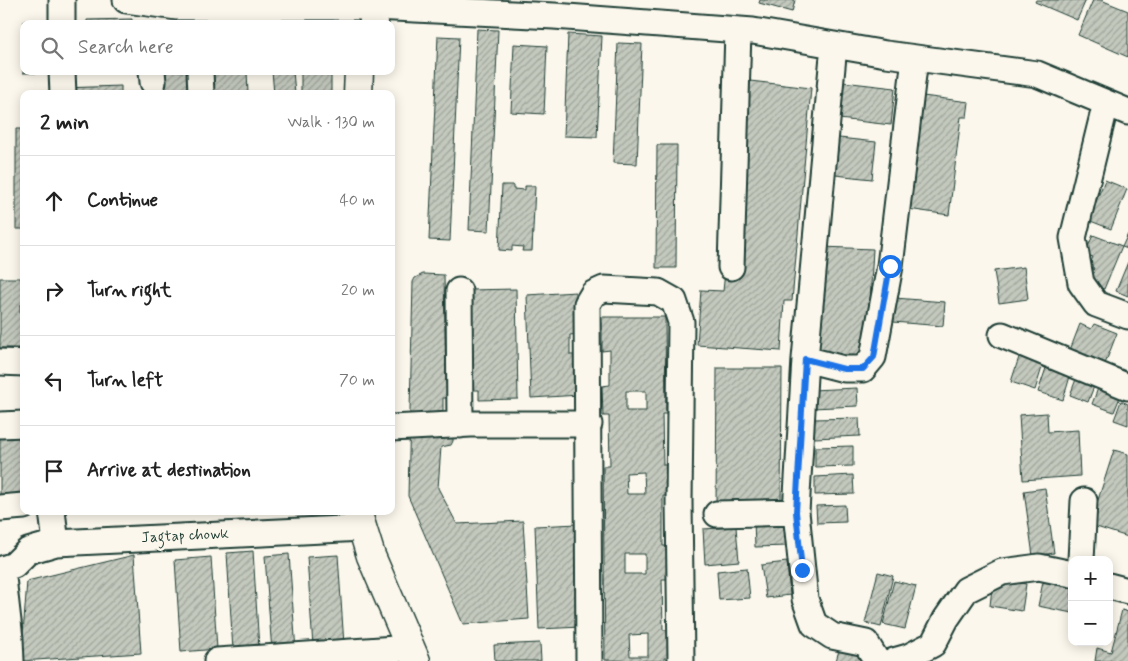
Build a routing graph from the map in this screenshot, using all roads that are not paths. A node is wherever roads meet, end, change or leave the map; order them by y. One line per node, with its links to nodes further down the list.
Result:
1 (62, 0): 5 (street)
2 (140, 9): 4 (street)
3 (367, 10): 4 (street); 6 (street)
4 (197, 15)
5 (62, 20)
6 (738, 30): 7 (street); 18 (street)
7 (834, 45): 8 (street); 22 (street)
8 (915, 58): 17 (street); 22 (street)
9 (62, 75): 13 (street)
10 (200, 75): 14 (street)
11 (359, 75): 15 (main road)
12 (373, 75): 16 (main road)
13 (62, 90)
14 (201, 90)
15 (358, 90)
16 (372, 90)
17 (1117, 108): 20 (street)
18 (731, 267)
19 (459, 291): 29 (street)
20 (1128, 316)
21 (1002, 335): 25 (street)
22 (805, 359): 34 (street)
23 (0, 362): 24 (street)
24 (20, 363)
25 (1128, 387)
26 (20, 424): 28 (street)
27 (589, 424): 29 (street); 47 (street); 48 (street)
28 (0, 425)
29 (460, 425): 30 (street)
30 (395, 428)
31 (1084, 501): 39 (street)
32 (20, 506): 33 (street)
33 (0, 508)
34 (796, 512): 35 (street); 49 (street)
35 (717, 514)
36 (53, 515): 38 (street)
37 (364, 517): 38 (street, Jagtap chowk); 45 (main road)
38 (56, 542): 40 (street, Jagtap chowk)
39 (1081, 556)
40 (4, 564): 44 (street)
41 (1068, 573): 50 (street)
42 (1113, 587): 43 (street)
43 (1128, 592)
44 (7, 647)
45 (418, 657): 46 (street)
46 (217, 661)
47 (589, 661)
48 (681, 661)
49 (877, 661)
50 (894, 661)

